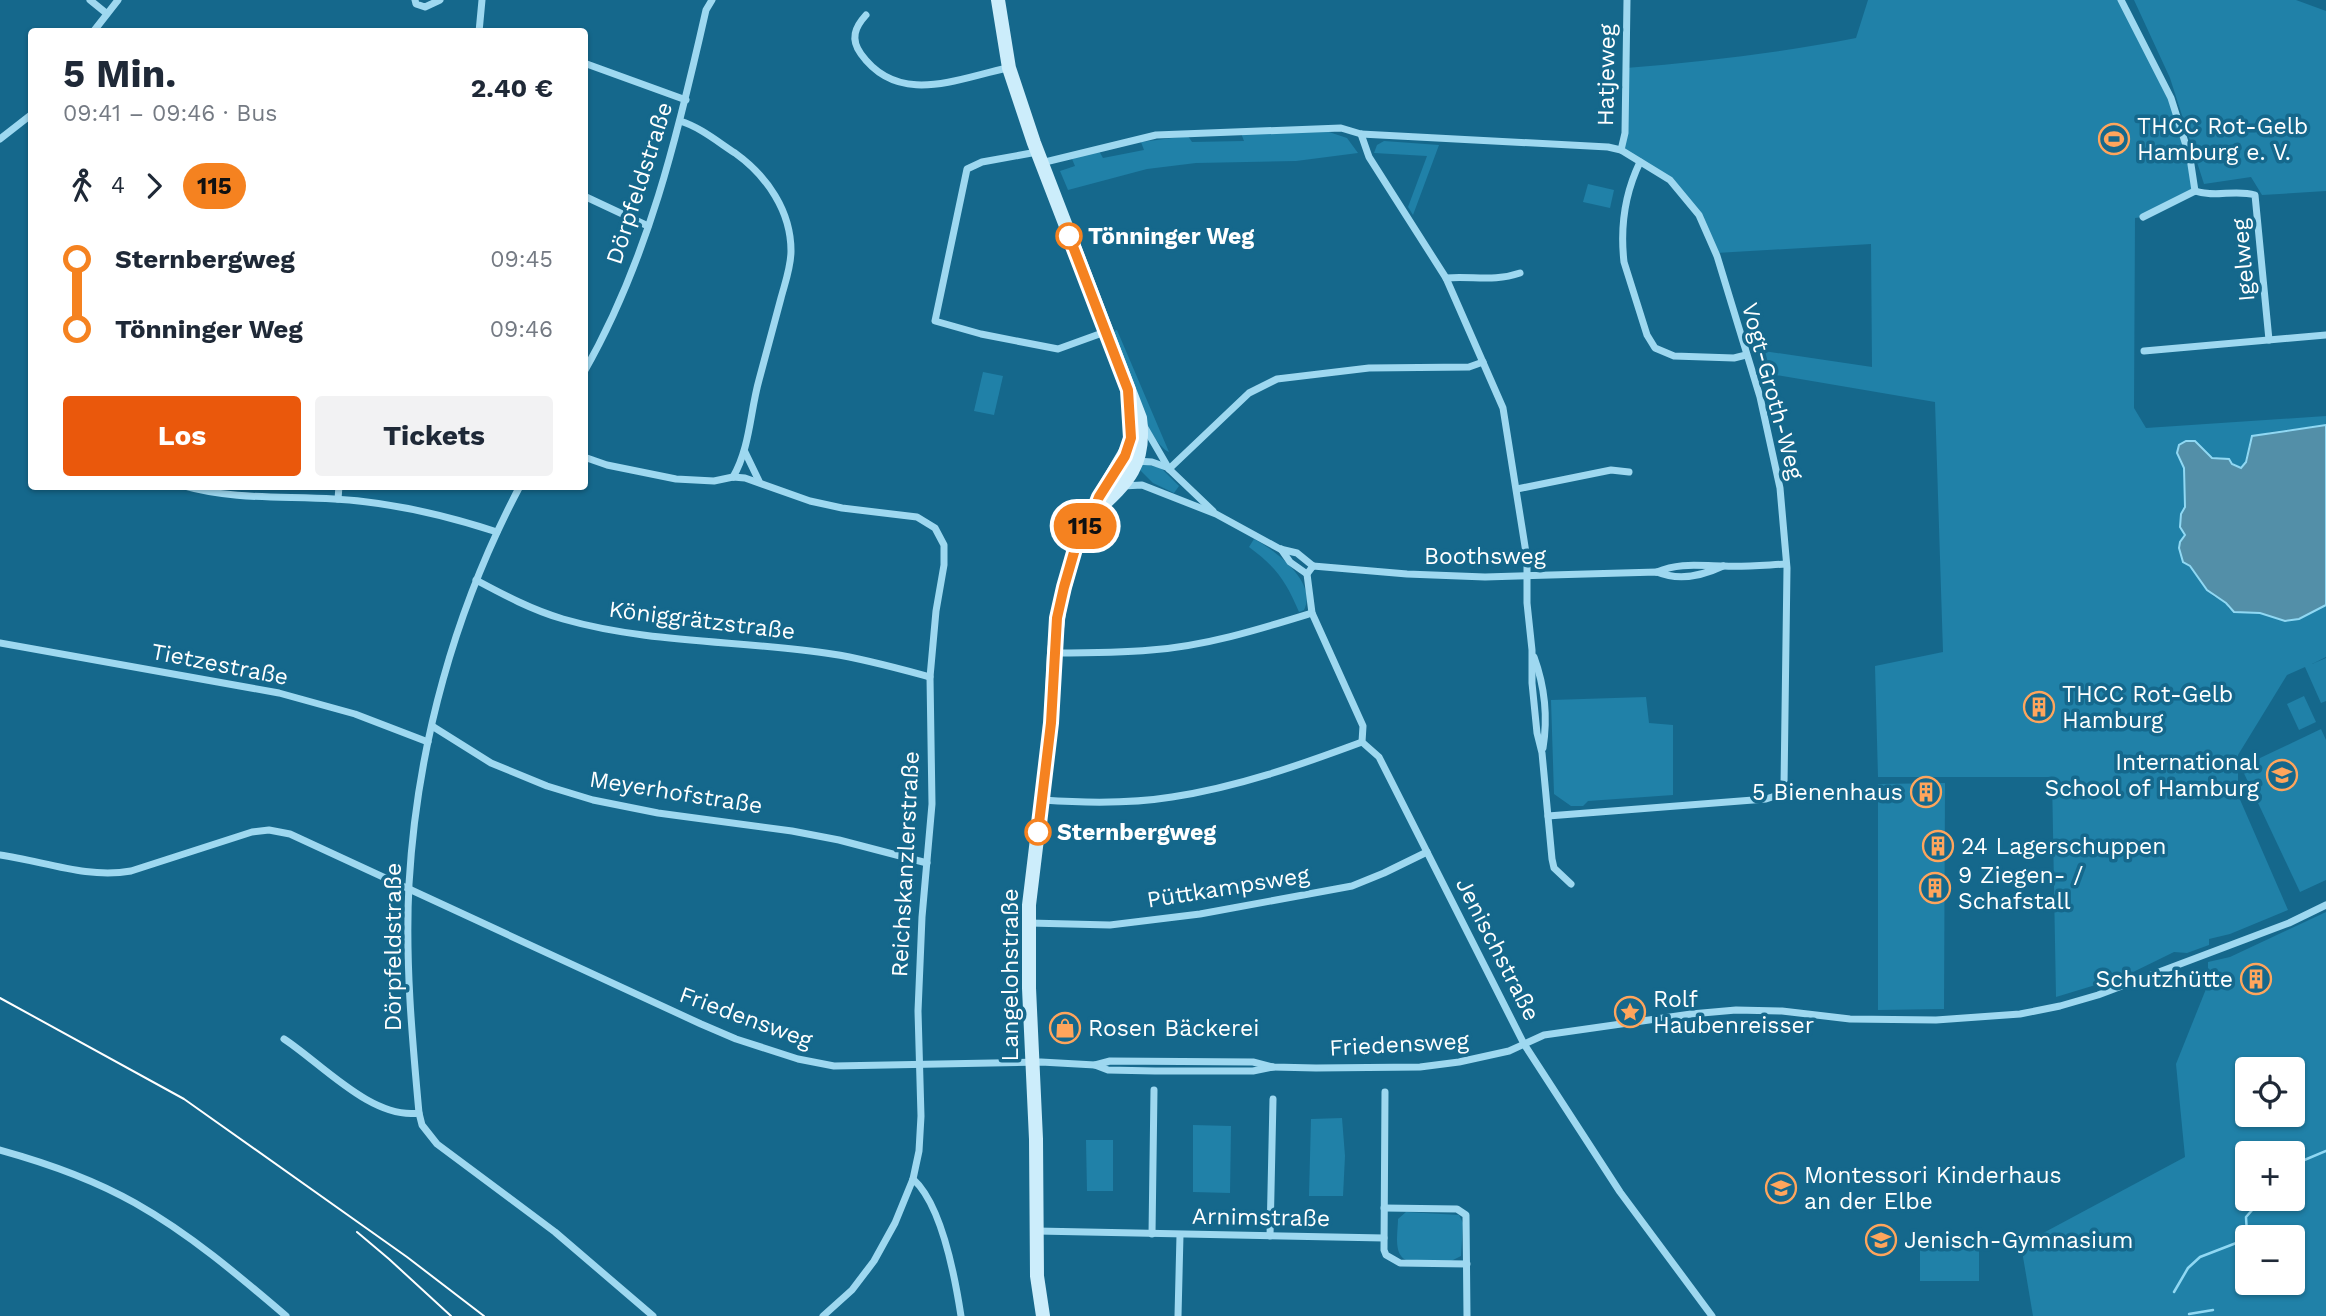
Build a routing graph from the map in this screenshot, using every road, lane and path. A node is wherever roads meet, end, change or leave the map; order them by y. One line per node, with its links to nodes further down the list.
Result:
1 (90, 0): 10 (street)
2 (118, 0): 10 (street)
3 (415, 0): 4 (street)
4 (440, 0)
5 (482, 0): 13 (street)
6 (712, 0): 16 (street, Dörpfeldstraße)
7 (998, 0): 15 (street, Langelohstraße)
8 (1627, 0): 21 (street, Hatjeweg)
9 (2121, 0): 24 (street)
10 (106, 13): 12 (street)
11 (866, 15): 15 (street)
12 (96, 28)
13 (479, 28)
14 (588, 64): 16 (street)
15 (1009, 68): 22 (street, Langelohstraße)
16 (686, 100): 18 (street, Dörpfeldstraße)
17 (28, 117): 20 (street)
18 (680, 121): 27 (street, Dörpfeldstraße); 40 (street)
19 (1361, 134): 21 (street, Vogt-Groth-Weg); 22 (street); 29 (street)
20 (0, 139)
21 (1621, 150): 23 (street, Vogt-Groth-Weg)
22 (1039, 158): 30 (street, Langelohstraße); 30 (street)
23 (1640, 162): 34 (street, Vogt-Groth-Weg); 34 (street)
24 (2195, 191): 26 (street); 32 (street, Igelweg)
25 (588, 198): 27 (street)
26 (2143, 217)
27 (648, 226): 36 (street, Dörpfeldstraße)
28 (1520, 273): 29 (street)
29 (1446, 278): 35 (street)
30 (1105, 332): 37 (street, Langelohstraße)
31 (2326, 335): 32 (street)
32 (2269, 340): 33 (street)
33 (2144, 351)
34 (1746, 355): 59 (street, Vogt-Groth-Weg)
35 (1483, 362): 44 (street); 50 (street)
36 (588, 365)
37 (1128, 390): 38 (street, Langelohstraße); 39 (street, Langelohstraße)
38 (1140, 418): 42 (street, Langelohstraße); 44 (street)
39 (1130, 444): 42 (street); 43 (street, Langelohstraße)
40 (744, 451): 46 (street); 47 (street)
41 (588, 458): 46 (street, Reichskanzlerstraße)
42 (1136, 463): 43 (street); 44 (street); 48 (street, Langelohstraße); 49 (street)
43 (1118, 467): 56 (street, Langelohstraße)
44 (1169, 469): 55 (street)
45 (1629, 472): 50 (street)
46 (733, 477): 47 (street, Reichskanzlerstraße)
47 (760, 482): 69 (street, Reichskanzlerstraße)
48 (1122, 486): 49 (street); 56 (street, Langelohstraße)
49 (1148, 487): 55 (street)
50 (1517, 489): 64 (street)
51 (202, 490): 54 (street)
52 (339, 490): 54 (street)
53 (518, 490): 57 (street, Dörpfeldstraße)
54 (338, 499): 57 (street)
55 (1216, 514): 58 (street)
56 (1092, 515): 68 (street, Langelohstraße)
57 (497, 532): 65 (street, Dörpfeldstraße)
58 (1280, 549): 60 (street); 63 (street)
59 (1786, 564): 61 (street, Boothsweg); 74 (street, Vogt-Groth-Weg)
60 (1313, 566): 63 (street); 64 (street, Boothsweg)
61 (1723, 566): 62 (street, Boothsweg); 62 (street, Boothsweg)
62 (1657, 572): 64 (street, Boothsweg)
63 (1307, 574): 66 (street, Jenischstraße)
64 (1528, 576): 74 (street)
65 (476, 580): 69 (street, Königgrätzstraße); 70 (street, Dörpfeldstraße)
66 (1312, 613): 68 (street); 71 (street, Jenischstraße)
67 (0, 643): 72 (street, Tietzestraße)
68 (1054, 653): 73 (street, Langelohstraße)
69 (930, 677): 77 (street, Reichskanzlerstraße)
70 (432, 726): 72 (street, Dörpfeldstraße); 77 (street, Meyerhofstraße)
71 (1362, 742): 73 (street); 75 (street, Jenischstraße)
72 (428, 743): 79 (street, Dörpfeldstraße)
73 (1043, 800): 81 (street, Langelohstraße)
74 (1548, 816): 78 (street)
75 (1427, 852): 81 (street, Püttkampsweg); 83 (street, Jenischstraße)
76 (0, 855): 79 (street, Friedensweg)
77 (927, 863): 85 (street, Reichskanzlerstraße)
78 (1571, 884)
79 (409, 889): 85 (street, Friedensweg); 89 (street, Dörpfeldstraße)
80 (2326, 905): 83 (street, Friedensweg)
81 (1028, 923): 84 (street, Langelohstraße)
82 (284, 1039): 89 (street)
83 (1524, 1044): 84 (street, Friedensweg); 106 (street, Jenischstraße)
84 (1032, 1062): 85 (street, Friedensweg); 93 (street, Langelohstraße)
85 (918, 1066): 91 (street, Reichskanzlerstraße)
86 (1154, 1090): 94 (street)
87 (1385, 1092): 92 (street)
88 (1273, 1099): 96 (street)
89 (419, 1113): 100 (street, Dörpfeldstraße)
90 (0, 1150): 99 (street)
91 (913, 1179): 101 (street, Reichskanzlerstraße); 102 (street)
92 (1384, 1208): 97 (street); 98 (street)
93 (1037, 1231): 94 (street, Arnimstraße); 103 (street, Langelohstraße)
94 (1152, 1234): 95 (street, Arnimstraße)
95 (1180, 1235): 96 (street, Arnimstraße); 104 (street)
96 (1270, 1236): 97 (street, Arnimstraße)
97 (1384, 1238): 98 (street)
98 (1466, 1264): 105 (street)
99 (286, 1316)
100 (653, 1316)
101 (823, 1316)
102 (961, 1316)
103 (1042, 1316)
104 (1178, 1316)
105 (1467, 1316)
106 (1712, 1316)

